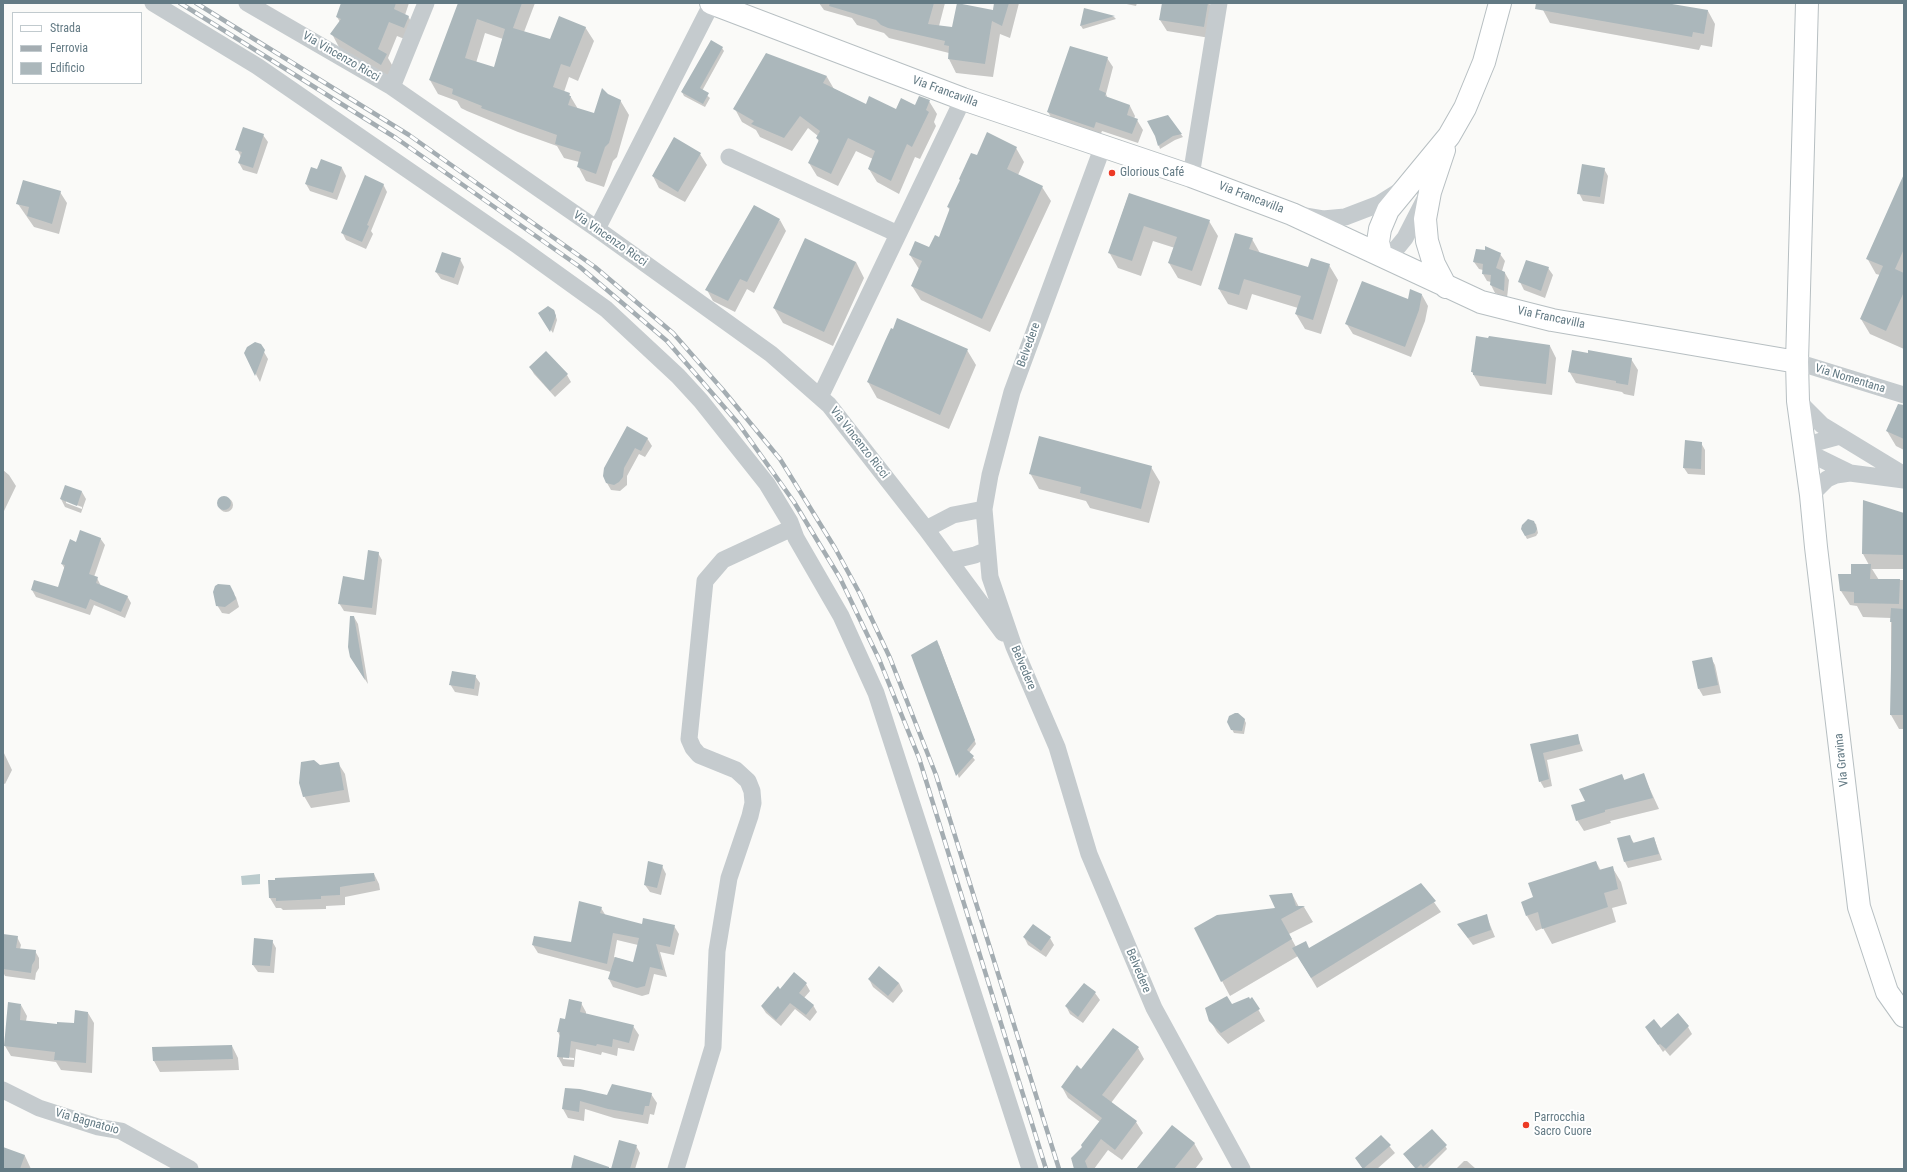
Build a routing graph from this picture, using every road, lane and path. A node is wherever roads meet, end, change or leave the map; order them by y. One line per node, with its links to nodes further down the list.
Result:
1 (153, 3): 32 (street)
2 (247, 3): 8 (street, Via Vincenzo Ricci)
3 (426, 3): 8 (street)
4 (1219, 3): 13 (street)
5 (1500, 3): 10 (main road)
6 (1807, 3): 21 (main road, Via Gravina)
7 (714, 4): 9 (main road, Via Francavilla); 17 (street)
8 (392, 87): 17 (street, Via Vincenzo Ricci)
9 (962, 100): 11 (main road, Via Francavilla); 18 (street)
10 (1449, 136): 14 (main road); 15 (main road)
11 (1103, 146): 13 (main road, Via Francavilla); 31 (street, Belvedere)
12 (729, 157): 18 (street)
13 (1191, 176): 16 (main road, Via Francavilla)
14 (1408, 186): 16 (street); 19 (main road)
15 (1430, 192): 19 (street); 20 (main road)
16 (1292, 214): 19 (main road, Via Francavilla)
17 (597, 229): 23 (street, Via Vincenzo Ricci)
18 (898, 234): 23 (street)
19 (1381, 255): 20 (main road, Via Francavilla)
20 (1446, 287): 21 (main road, Via Francavilla)
21 (1797, 362): 22 (street, Via Nomentana); 24 (main road, Via Gravina)
22 (1904, 395)
23 (820, 397): 33 (street, Via Vincenzo Ricci)
24 (1798, 401): 25 (street); 26 (main road, Via Gravina)
25 (1840, 436): 26 (street); 28 (street)
26 (1805, 452): 27 (street); 30 (main road, Via Gravina)
27 (1850, 473): 29 (street); 30 (street)
28 (1904, 475)
29 (1904, 480)
30 (1811, 494): 37 (main road, Via Gravina)
31 (984, 509): 33 (street); 34 (street, Belvedere)
32 (792, 528): 40 (street); 41 (street)
33 (926, 529): 35 (street, Via Vincenzo Ricci)
34 (987, 550): 35 (street); 36 (street, Belvedere)
35 (950, 561): 36 (street, Via Vincenzo Ricci)
36 (1014, 647): 42 (street, Belvedere)
37 (1904, 1016)
38 (3, 1090): 39 (street, Via Bagnatoio)
39 (190, 1169)
40 (676, 1169)
41 (1030, 1169)
42 (1242, 1169)

